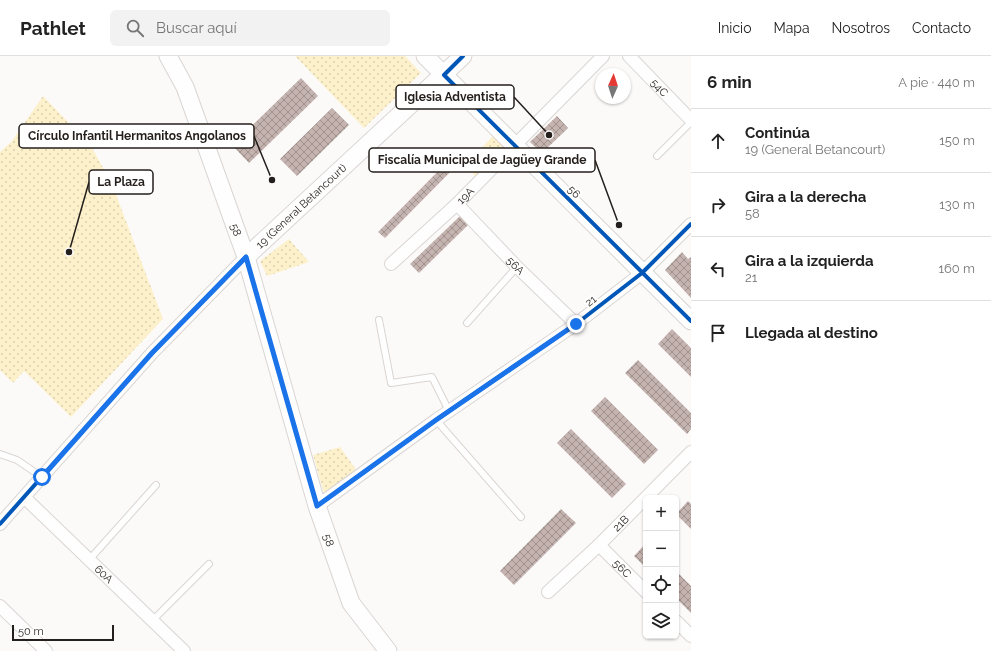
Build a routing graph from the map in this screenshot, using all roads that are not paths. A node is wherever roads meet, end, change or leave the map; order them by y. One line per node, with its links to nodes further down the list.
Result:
1 (168, 56): 12 (main road, 58)
2 (425, 56): 6 (main road, 56)
3 (463, 56): 6 (main road, 19 (General Betancourt))
4 (603, 56): 8 (street, 19A)
5 (629, 56): 7 (street, 54C)
6 (444, 75): 8 (main road, 56); 12 (main road, 19 (General Betancourt))
7 (691, 121): 9 (lane)
8 (515, 145): 10 (street, 19A); 15 (main road, 56)
9 (657, 156)
10 (457, 204): 13 (street, 19A); 14 (street, 56A)
11 (691, 224): 15 (street, 21)
12 (246, 257): 24 (street, 19 (General Betancourt)); 27 (main road, 58)
13 (391, 264)
14 (517, 267): 18 (lane); 19 (street, 56A)
15 (642, 273): 17 (main road, 56); 19 (street, 21)
16 (379, 320): 20 (lane)
17 (691, 321)
18 (467, 323)
19 (576, 324): 20 (street, 21)
20 (449, 411): 21 (street, 21)
21 (436, 420): 27 (street, 21); 28 (lane)
22 (691, 452): 30 (street, 21B)
23 (0, 454): 24 (lane)
24 (42, 477): 26 (street, 19 (General Betancourt))
25 (156, 485): 31 (lane)
26 (24, 497): 29 (street, 19 (General Betancourt)); 31 (street, 60A)
27 (317, 506): 41 (main road, 58)
28 (521, 517)
29 (0, 524)
30 (599, 545): 33 (street, 56C); 34 (street, 21B)
31 (89, 560): 36 (street, 60A)
32 (209, 564): 36 (lane)
33 (643, 589)
34 (548, 592)
35 (0, 606): 39 (street)
36 (152, 621): 40 (street, 60A)
37 (679, 624): 38 (street)
38 (691, 636)
39 (46, 651)
40 (184, 651)
41 (388, 651)

